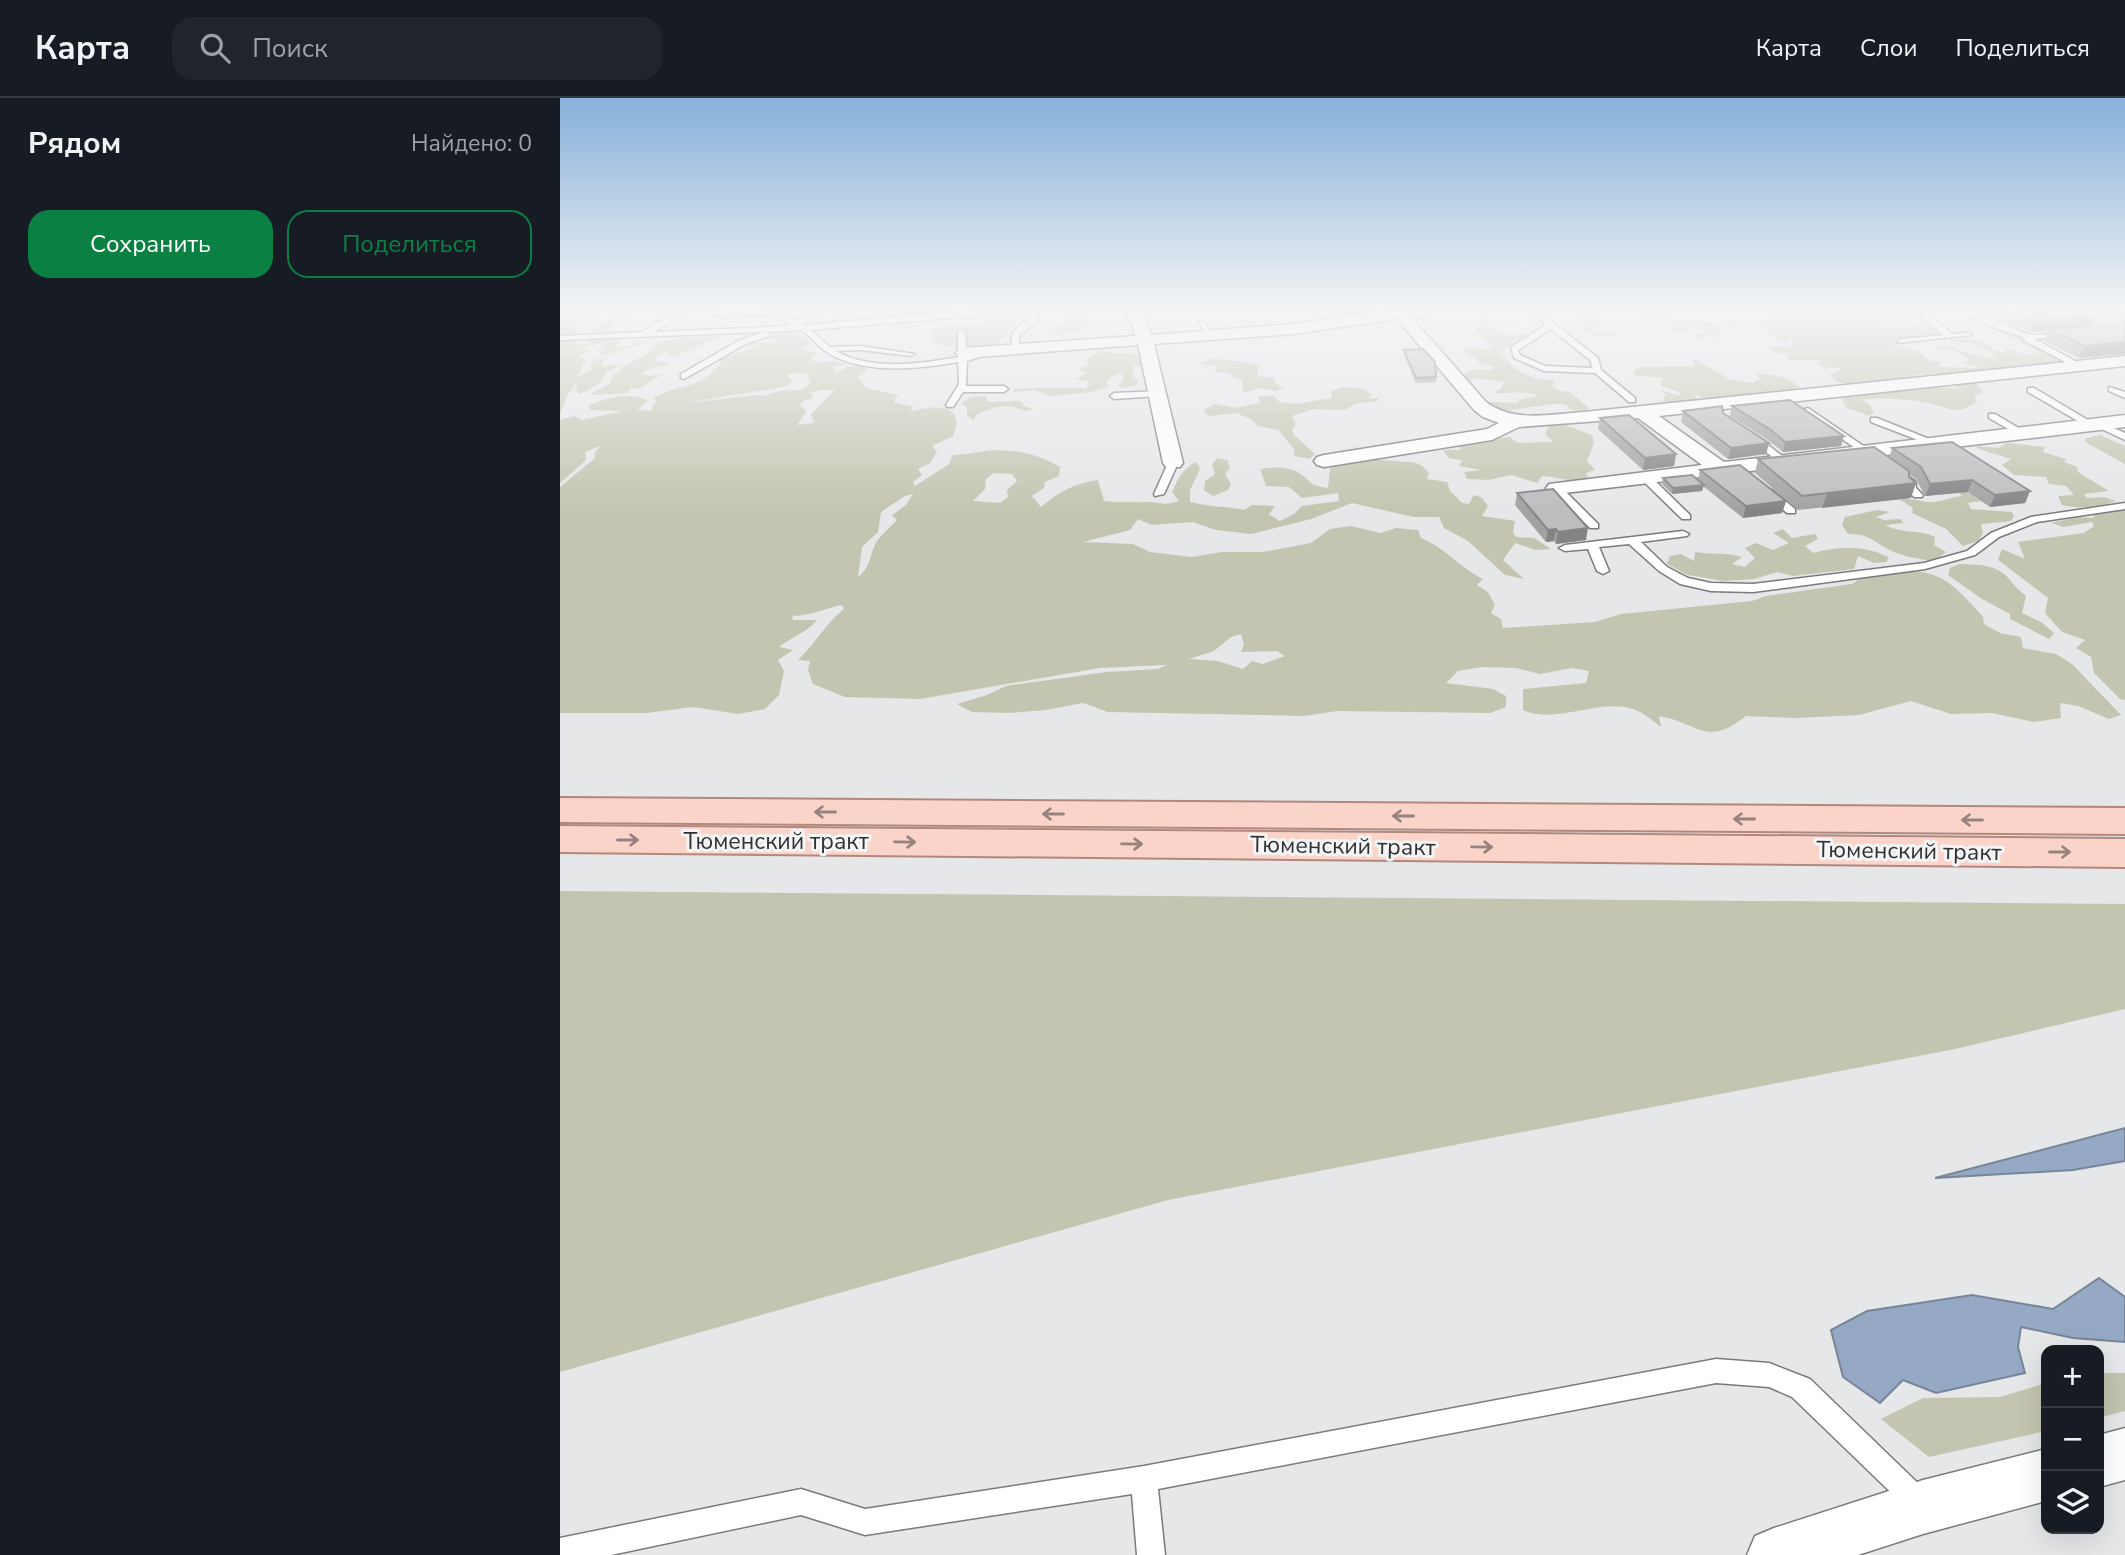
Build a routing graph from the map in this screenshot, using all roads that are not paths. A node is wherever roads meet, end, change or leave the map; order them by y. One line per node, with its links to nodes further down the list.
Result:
1 (963, 377): 6 (lane)
2 (1154, 377): 10 (street)
3 (1455, 377): 19 (street)
4 (1604, 377): 14 (lane)
5 (1958, 377): 14 (street)
6 (959, 389): 7 (lane); 13 (lane)
7 (1004, 389)
8 (2112, 389): 11 (lane)
9 (2031, 390): 20 (lane)
10 (1158, 393): 12 (lane); 28 (street)
11 (2125, 395)
12 (1114, 396)
13 (950, 405)
14 (1637, 406): 19 (street); 29 (street)
15 (1808, 411): 25 (lane)
16 (1992, 416): 22 (lane)
17 (1874, 420): 24 (lane)
18 (2125, 421): 20 (street)
19 (1515, 422): 26 (street)
20 (2094, 425): 22 (street); 23 (lane)
21 (1747, 433): 27 (lane)
22 (2022, 433): 24 (street)
23 (2125, 437)
24 (1945, 445): 25 (street)
25 (1865, 451): 27 (street); 33 (lane)
26 (1324, 461)
27 (1783, 461): 29 (street)
28 (1173, 463): 32 (lane)
29 (1727, 467): 30 (street); 35 (lane)
30 (1646, 477): 31 (street); 36 (lane)
31 (1556, 488): 37 (lane)
32 (1159, 494)
33 (1917, 495)
34 (2125, 506): 39 (lane)
35 (1791, 511)
36 (1686, 517)
37 (1594, 526)
38 (1683, 534): 39 (lane)
39 (1633, 541): 40 (lane)
40 (1592, 545): 41 (lane); 42 (lane)
41 (1565, 548)
42 (1603, 571)
43 (560, 810): 44 (main road, Тюменский тракт, one-way to 43)
44 (2125, 821)
45 (560, 839): 46 (main road, Тюменский тракт, one-way to 46)
46 (2125, 853)
47 (2125, 1454): 48 (street)
48 (2104, 1460)
49 (2041, 1476): 51 (street)
50 (1144, 1479): 51 (lane); 52 (lane); 53 (lane)
51 (1923, 1507): 54 (street)
52 (560, 1552)
53 (1152, 1555)
54 (1774, 1555)

